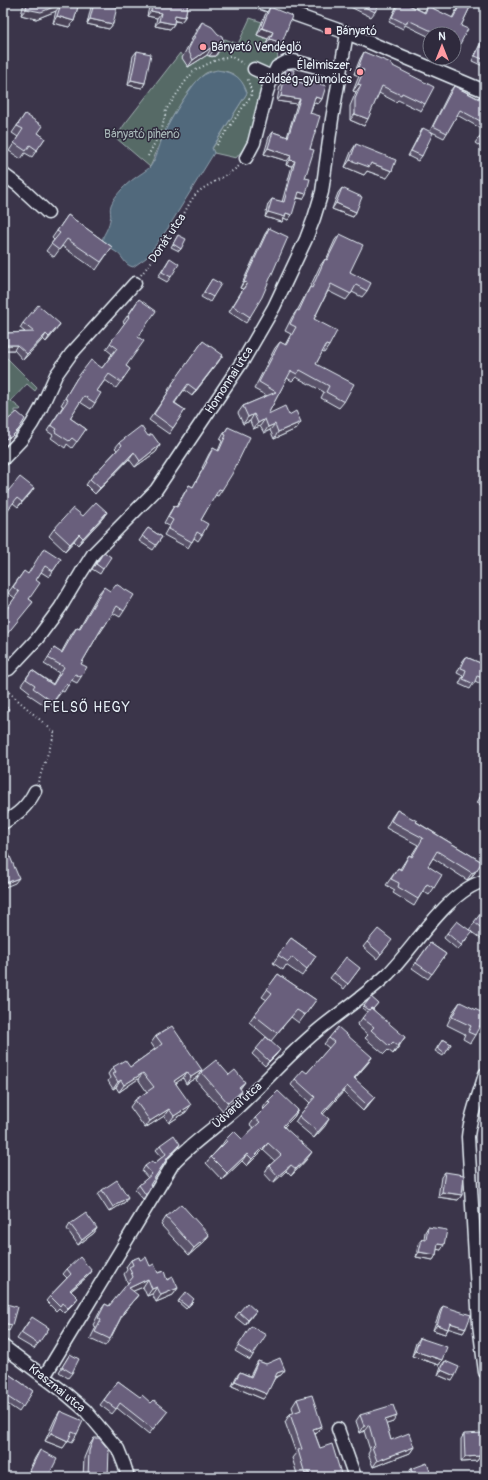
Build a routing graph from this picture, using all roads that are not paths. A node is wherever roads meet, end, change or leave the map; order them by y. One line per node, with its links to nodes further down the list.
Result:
1 (262, 3): 2 (street)
2 (347, 33): 4 (street, Homonnai utca); 6 (street)
3 (254, 69): 5 (street)
4 (340, 73): 5 (street); 12 (street, Homonnai utca)
5 (272, 77): 7 (street)
6 (485, 91)
7 (246, 158)
8 (3, 174): 9 (street)
9 (48, 213)
10 (136, 283): 11 (street)
11 (3, 459)
12 (3, 671)
13 (35, 790): 14 (street)
14 (3, 823)
15 (485, 881): 19 (street, Udvardi utca)
16 (485, 1074): 18 (street)
17 (3, 1346): 19 (street, Krasznai utca)
18 (485, 1372)
19 (44, 1377): 21 (street, Krasznai utca)
20 (338, 1429): 22 (street)
21 (128, 1477)
22 (355, 1477)

